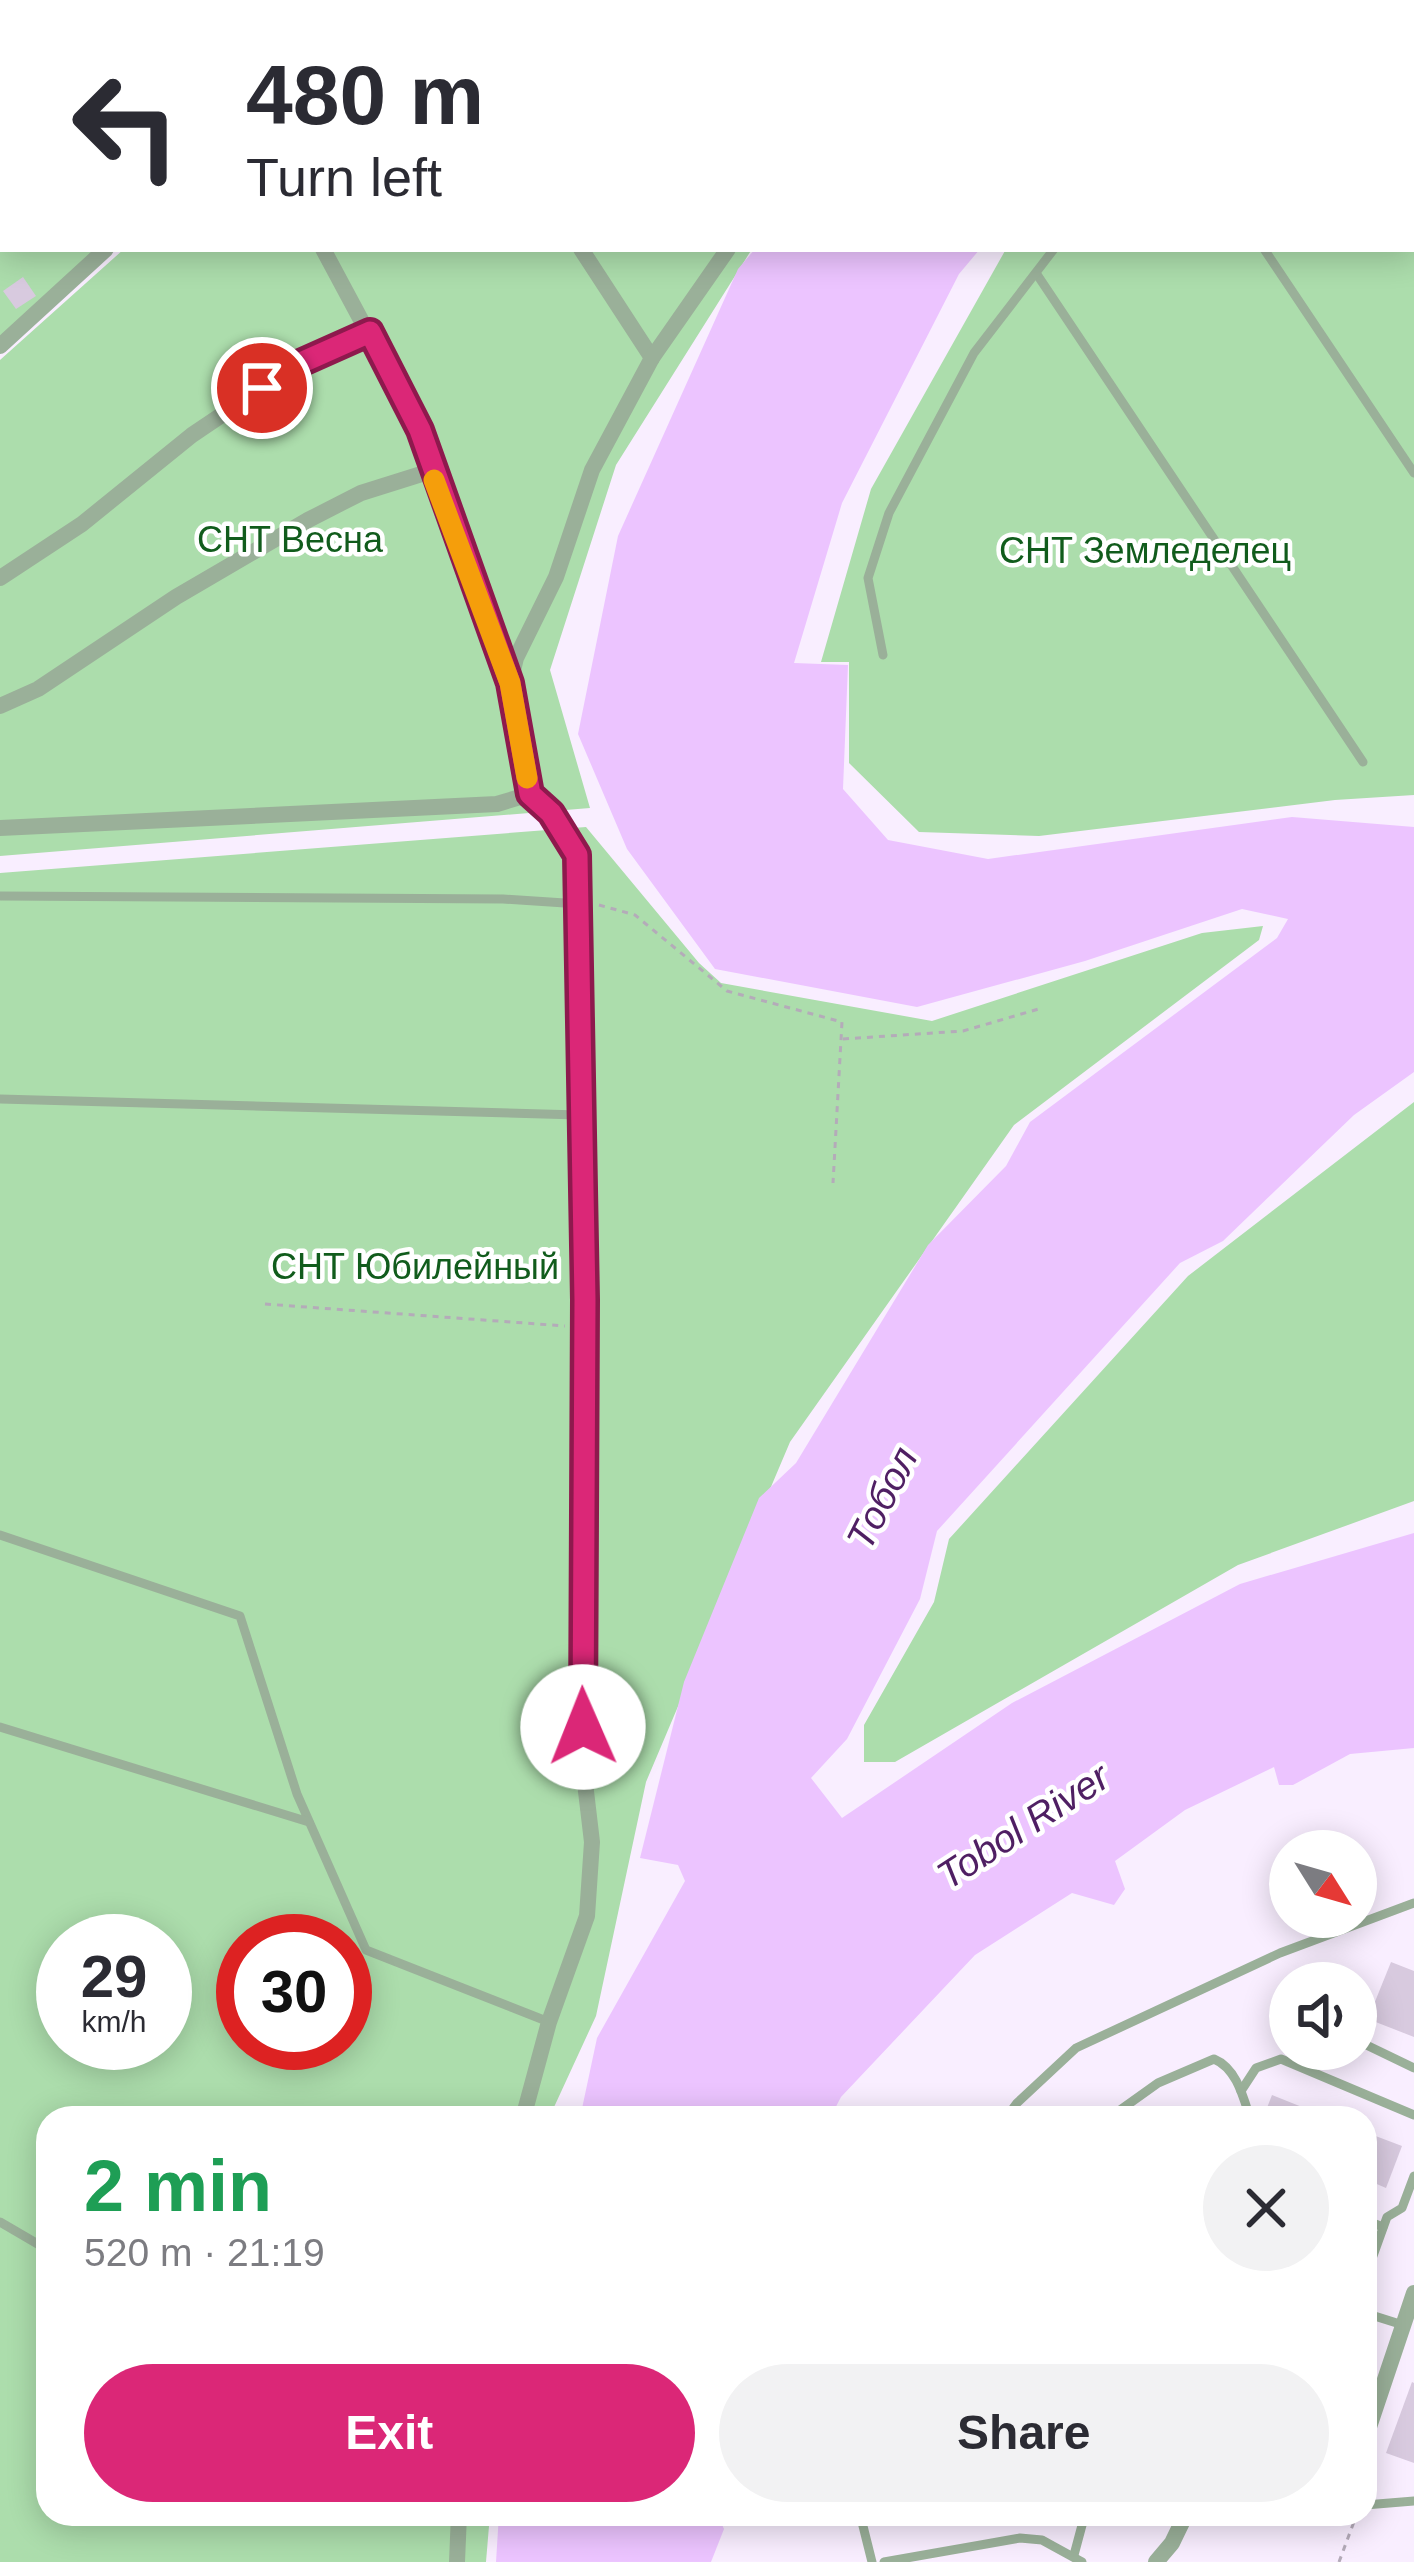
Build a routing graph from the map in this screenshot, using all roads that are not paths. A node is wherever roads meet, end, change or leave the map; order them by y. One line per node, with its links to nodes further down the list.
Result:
1 (103, 252): 9 (street)
2 (325, 252): 8 (street)
3 (582, 252): 10 (street)
4 (726, 252): 10 (street)
5 (1052, 252): 7 (lane)
6 (1266, 252): 12 (lane)
7 (1036, 273): 14 (lane); 17 (lane)
8 (370, 332): 11 (street); 13 (street)
9 (0, 346)
10 (652, 358): 15 (street)
11 (431, 471): 15 (street); 16 (street)
12 (1414, 473)
13 (0, 578)
14 (883, 655)
15 (510, 683): 18 (street)
16 (0, 706)
17 (1364, 762)
18 (530, 794): 19 (street); 21 (street)
19 (0, 828)
20 (0, 896): 21 (lane)
21 (580, 902): 23 (street)
22 (0, 1099): 23 (lane)
23 (579, 1115): 28 (street)
24 (0, 1535): 26 (lane)
25 (0, 1727): 26 (lane)
26 (309, 1822): 28 (lane)
27 (1414, 1903): 33 (lane)
28 (549, 2022): 32 (street)
29 (1377, 2050): 30 (lane)
30 (1414, 2068)
31 (1241, 2091): 34 (lane); 35 (lane); 36 (lane)
32 (527, 2106)
33 (1015, 2106)
34 (1126, 2106)
35 (1246, 2106)
36 (1414, 2115)
37 (1414, 2176): 40 (lane)
38 (0, 2222): 42 (lane)
39 (1377, 2225): 40 (lane)
40 (1383, 2227): 41 (lane)
41 (1377, 2234)
42 (36, 2243)
43 (1414, 2293): 45 (street)
44 (1377, 2317): 45 (lane)
45 (1403, 2325): 46 (street)
46 (1377, 2403)
47 (1414, 2501): 48 (lane)
48 (1377, 2504)
49 (458, 2526): 54 (street)
50 (863, 2526): 55 (lane)
51 (1082, 2526): 53 (lane)
52 (1180, 2526): 57 (street)
53 (1078, 2559): 56 (lane)
54 (457, 2562)
55 (872, 2562)
56 (884, 2562)
57 (1156, 2562)

